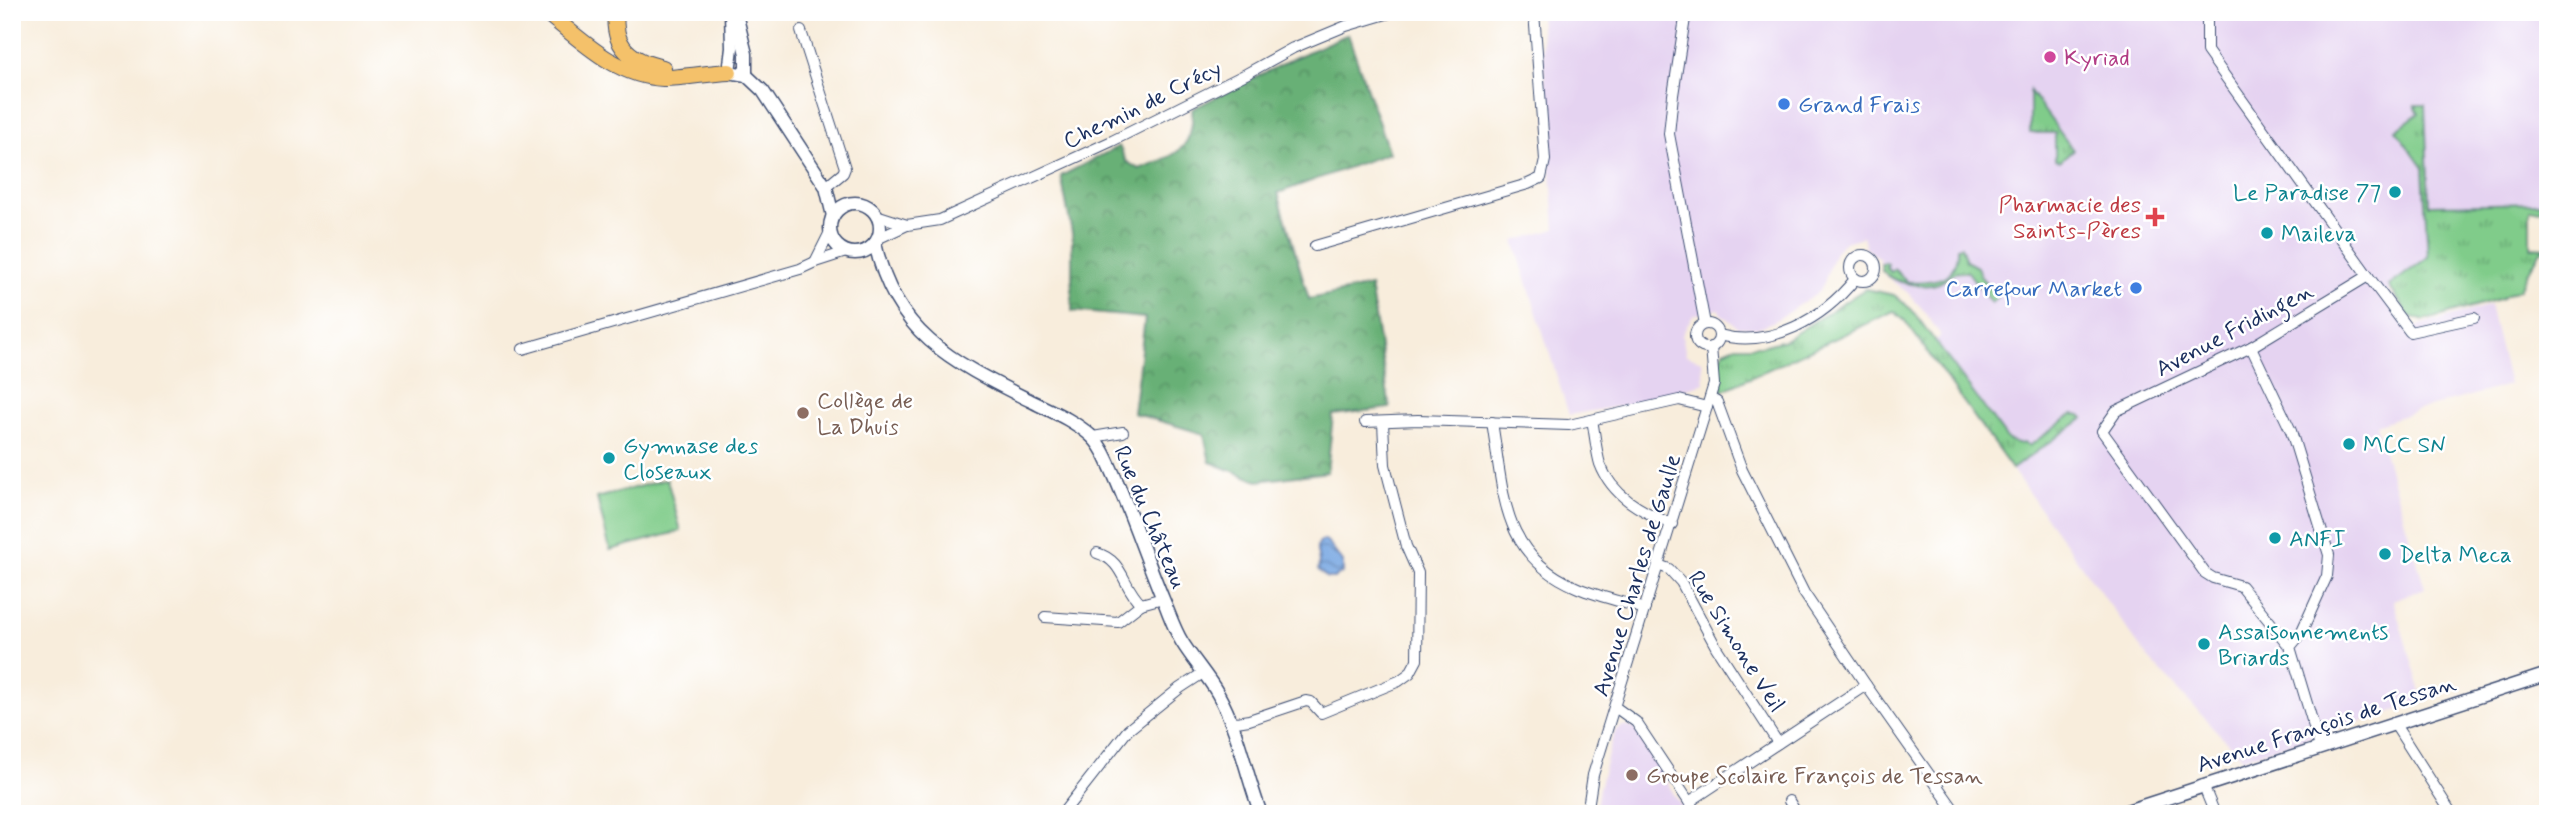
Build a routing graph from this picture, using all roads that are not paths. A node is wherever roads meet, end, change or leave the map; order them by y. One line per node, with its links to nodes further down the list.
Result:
1 (546, 12): 10 (highway)
2 (616, 12): 10 (highway)
3 (733, 12): 9 (street); 11 (street)
4 (1392, 12): 16 (street, Chemin de Crécy)
5 (1534, 12): 19 (street)
6 (1686, 12): 25 (street)
7 (2207, 12): 22 (street)
8 (801, 31): 12 (street)
9 (729, 72): 10 (highway); 11 (street)
10 (689, 75)
11 (746, 75): 12 (street)
12 (826, 187): 13 (street); 15 (street)
13 (853, 203): 14 (street); 15 (street)
14 (876, 215): 16 (street, Chemin de Crécy); 18 (street)
15 (833, 216): 17 (street)
16 (907, 225): 18 (street, Chemin de Crécy)
17 (830, 232): 20 (street); 21 (street)
18 (876, 241): 20 (street); 36 (street, Rue du Château)
19 (1314, 246)
20 (846, 252): 21 (street)
21 (815, 262): 29 (street)
22 (2368, 276): 24 (street); 28 (street, Avenue Fridingen)
23 (1855, 279): 26 (street)
24 (2474, 318)
25 (1705, 324): 26 (street); 27 (street)
26 (1719, 335): 27 (street)
27 (1711, 347): 30 (street, Avenue Charles de Gaulle)
28 (2251, 347): 44 (street); 44 (street, Avenue Fridingen)
29 (523, 349)
30 (1708, 402): 31 (street); 37 (street, Avenue Charles de Gaulle); 47 (street)
31 (1592, 420): 34 (street); 37 (street)
32 (1365, 422): 33 (street)
33 (1384, 422): 34 (street); 49 (street)
34 (1492, 422): 42 (street)
35 (1123, 432): 36 (street)
36 (1093, 437): 40 (street, Rue du Château)
37 (1672, 524): 39 (street, Avenue Charles de Gaulle)
38 (1097, 553): 41 (street)
39 (1658, 565): 42 (street, Avenue Charles de Gaulle); 51 (street, Rue Simone Veil)
40 (1163, 598): 41 (street); 45 (street, Rue du Château)
41 (1141, 604): 43 (street)
42 (1646, 609): 48 (street, Avenue Charles de Gaulle)
43 (1045, 617)
44 (2290, 647): 52 (street)
45 (1203, 673): 49 (street, Rue du Château); 56 (street)
46 (2548, 674): 50 (street, Avenue François de Tessan)
47 (1866, 685): 51 (street); 61 (street)
48 (1615, 707): 55 (street); 58 (street, Avenue Charles de Gaulle)
49 (1230, 723): 57 (street, Rue du Château)
50 (2394, 723): 52 (street, Avenue François de Tessan); 64 (street)
51 (1778, 743): 55 (street)
52 (2320, 747): 53 (street, Avenue François de Tessan)
53 (2203, 786): 62 (street, Avenue François de Tessan); 63 (street)
54 (1789, 801): 60 (street)
55 (1689, 802): 59 (street)
56 (1062, 814)
57 (1261, 814)
58 (1587, 814)
59 (1697, 814)
60 (1797, 814)
61 (1957, 814)
62 (2118, 814)
63 (2215, 814)
64 (2452, 814)

